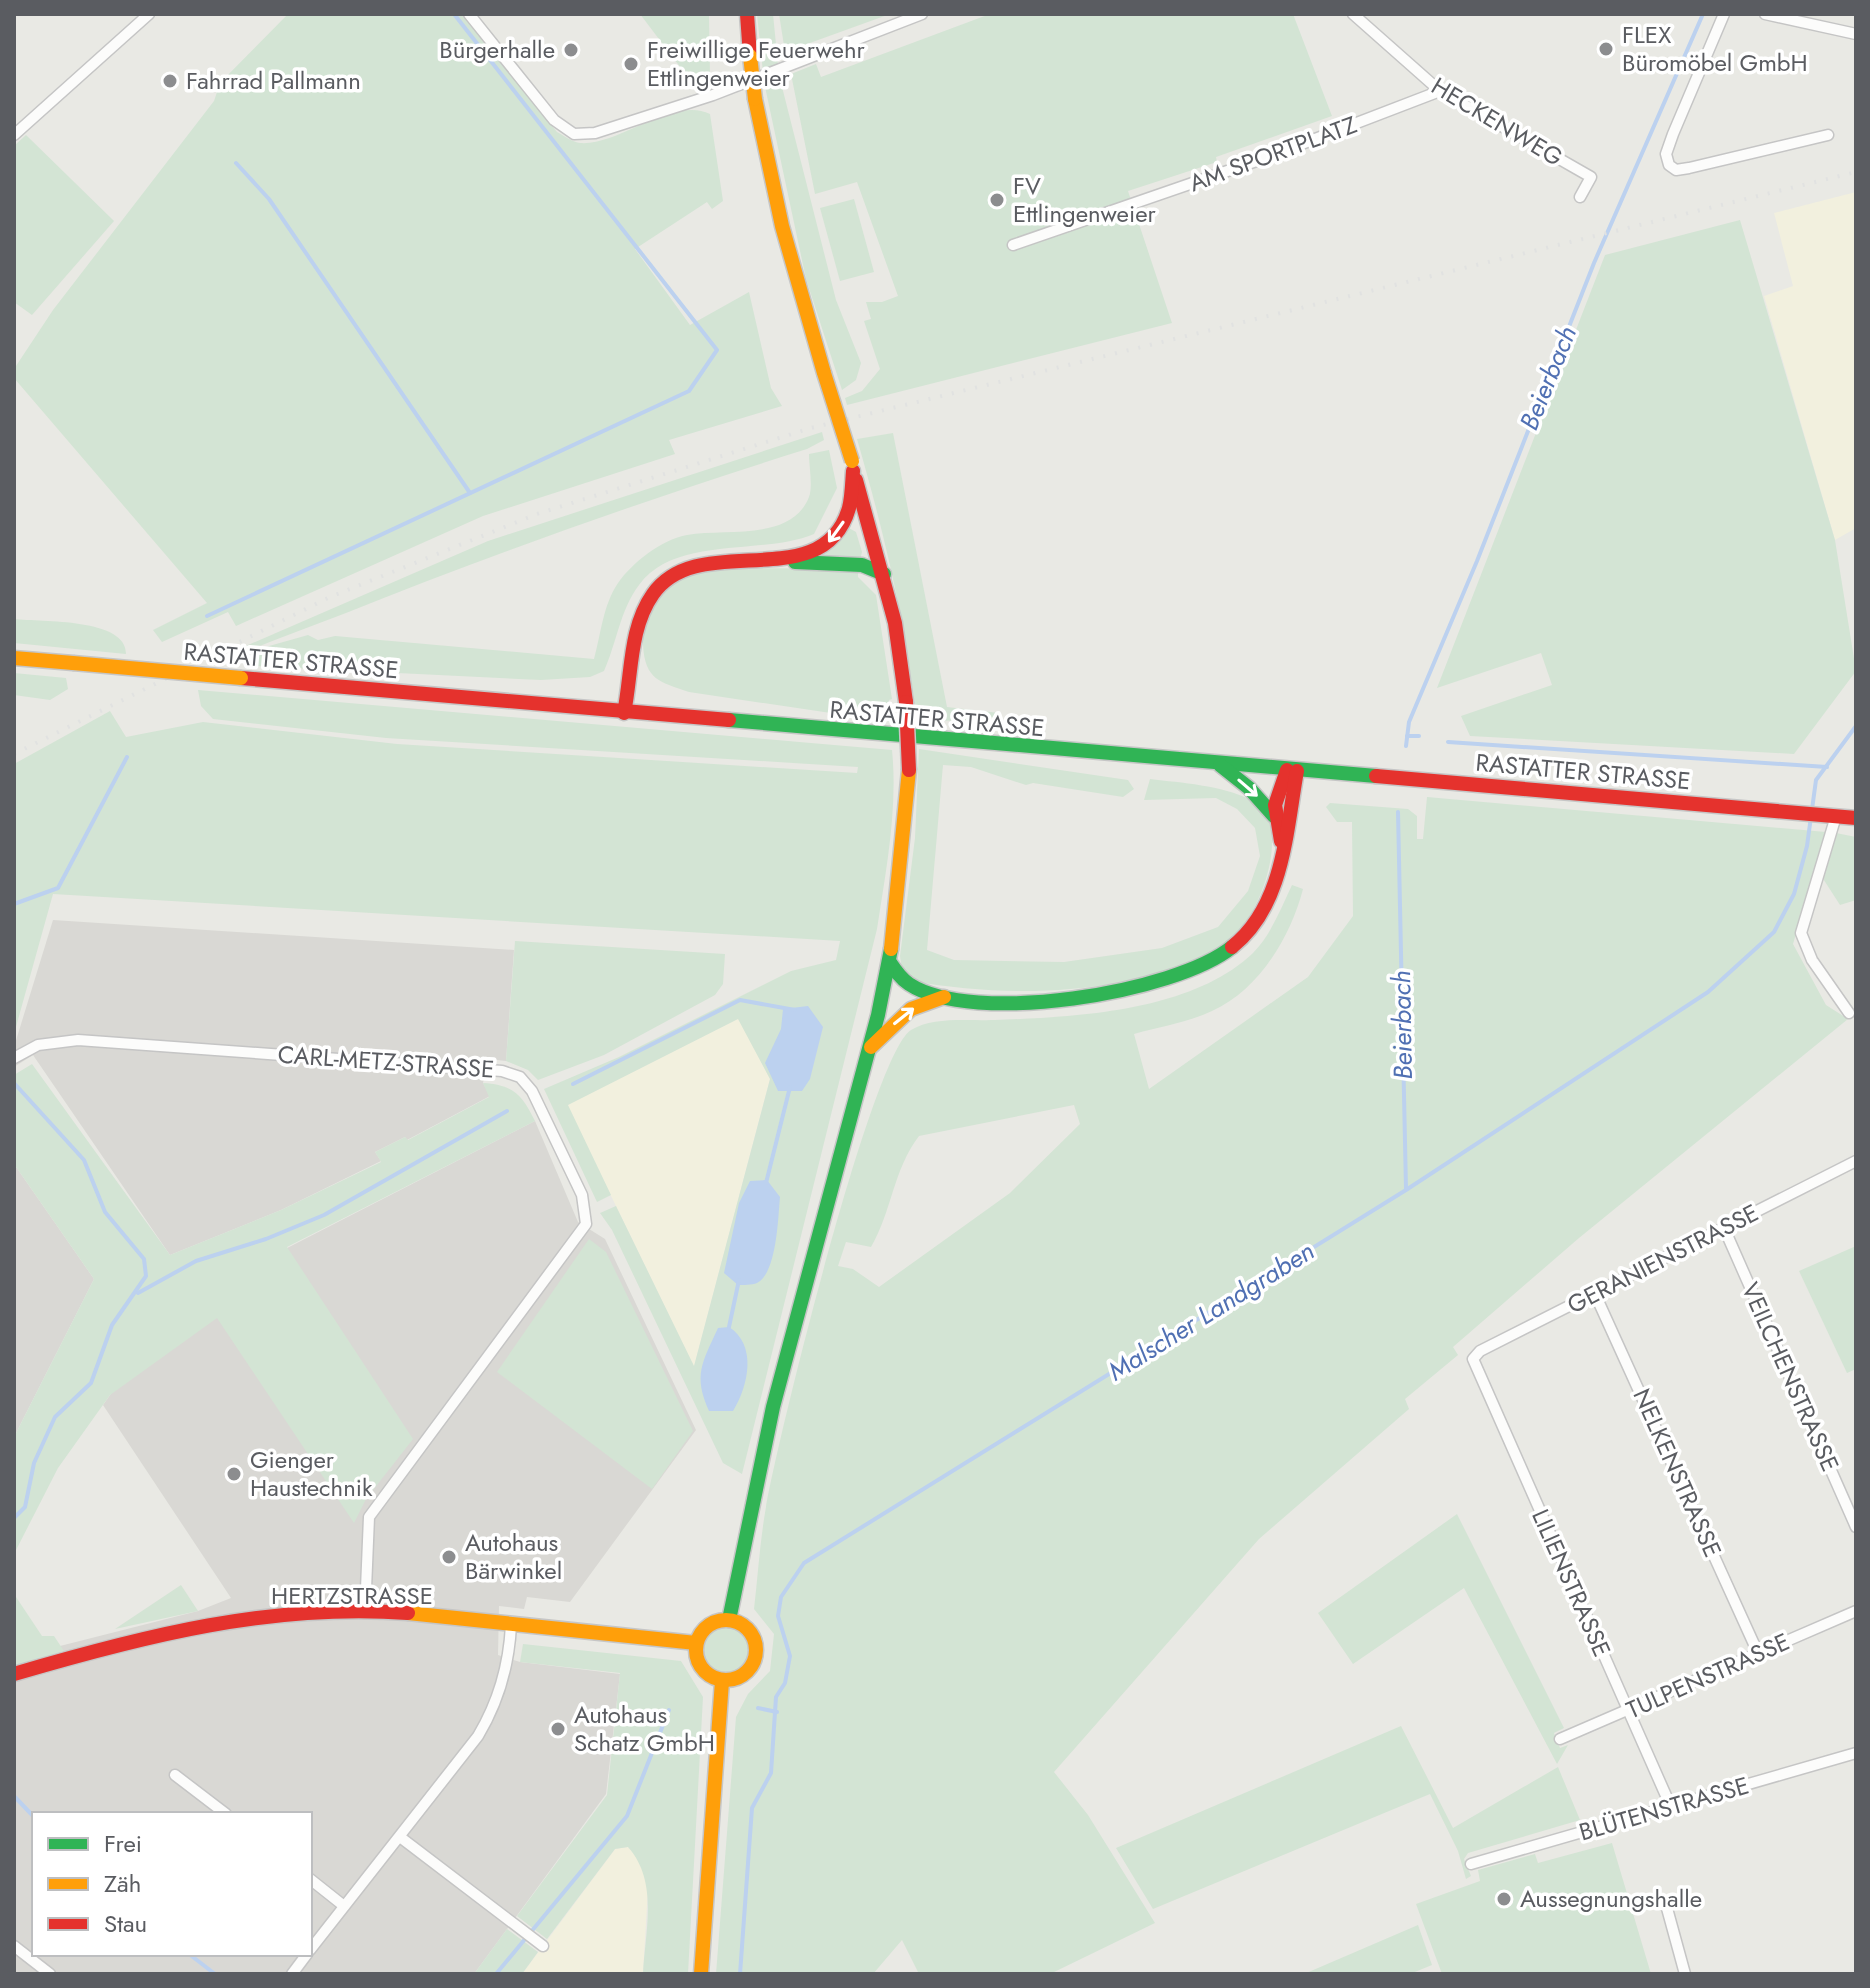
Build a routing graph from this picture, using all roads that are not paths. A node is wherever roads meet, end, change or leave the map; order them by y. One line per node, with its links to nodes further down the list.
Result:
1 (149, 14): 10 (street)
2 (469, 14): 4 (street)
3 (747, 14): 14 (main road, bridge)
4 (922, 14)
5 (1353, 14): 9 (street, HECKENWEG)
6 (1724, 14): 11 (street)
7 (1765, 14): 8 (street)
8 (1856, 34)
9 (1440, 91): 12 (street, HECKENWEG); 13 (street, AM SPORTPLATZ)
10 (14, 135)
11 (1828, 135)
12 (1580, 197)
13 (1013, 245)
14 (853, 466): 15 (main road, one-way to 15); 16 (main road)
15 (781, 560): 16 (main road); 18 (main road)
16 (884, 574): 25 (main road, bridge)
17 (14, 658): 18 (main road, RASTATTER STRASSE, bridge)
18 (624, 713): 19 (main road, RASTATTER STRASSE)
19 (1219, 765): 20 (main road, RASTATTER STRASSE); 21 (main road, one-way to 21)
20 (1292, 770): 21 (main road); 22 (main road, RASTATTER STRASSE); 24 (main road)
21 (1274, 816): 24 (main road)
22 (1836, 816): 23 (main road, RASTATTER STRASSE); 27 (street)
23 (1856, 818)
24 (1283, 845): 26 (main road)
25 (889, 961): 26 (main road); 28 (main road)
26 (945, 997): 28 (main road, one-way to 26)
27 (1849, 1013)
28 (871, 1047): 37 (main road)
29 (14, 1058): 36 (street, CARL-METZ-STRASSE)
30 (1856, 1161): 31 (street, GERANIENSTRASSE)
31 (1724, 1228): 32 (street, GERANIENSTRASSE); 34 (street, VEILCHENSTRASSE)
32 (1595, 1294): 33 (street, GERANIENSTRASSE); 40 (street, NELKENSTRASSE)
33 (1473, 1359): 43 (street, LILIENSTRASSE)
34 (1856, 1527)
35 (1856, 1611): 40 (street, TULPENSTRASSE)
36 (365, 1613): 38 (main road, HERTZSTRASSE); 41 (main road, HERTZSTRASSE)
37 (729, 1620): 39 (main road); 42 (main road)
38 (511, 1625): 39 (main road, HERTZSTRASSE); 49 (street)
39 (696, 1643): 42 (main road)
40 (1758, 1653): 43 (street, TULPENSTRASSE)
41 (14, 1674)
42 (722, 1681): 60 (main road)
43 (1629, 1711): 44 (street, TULPENSTRASSE); 47 (street, LILIENSTRASSE)
44 (1560, 1739)
45 (1856, 1753): 47 (street, BLÜTENSTRASSE)
46 (175, 1775): 48 (street)
47 (1671, 1807): 50 (street, BLÜTENSTRASSE)
48 (223, 1812)
49 (400, 1837): 53 (street); 55 (street)
50 (1471, 1864)
51 (312, 1881): 53 (street)
52 (1665, 1901): 61 (street)
53 (344, 1906): 56 (street)
54 (14, 1946): 58 (street)
55 (543, 1946)
56 (312, 1948)
57 (306, 1956): 59 (street)
58 (50, 1974)
59 (292, 1974)
60 (701, 1974)
61 (1685, 1974)

